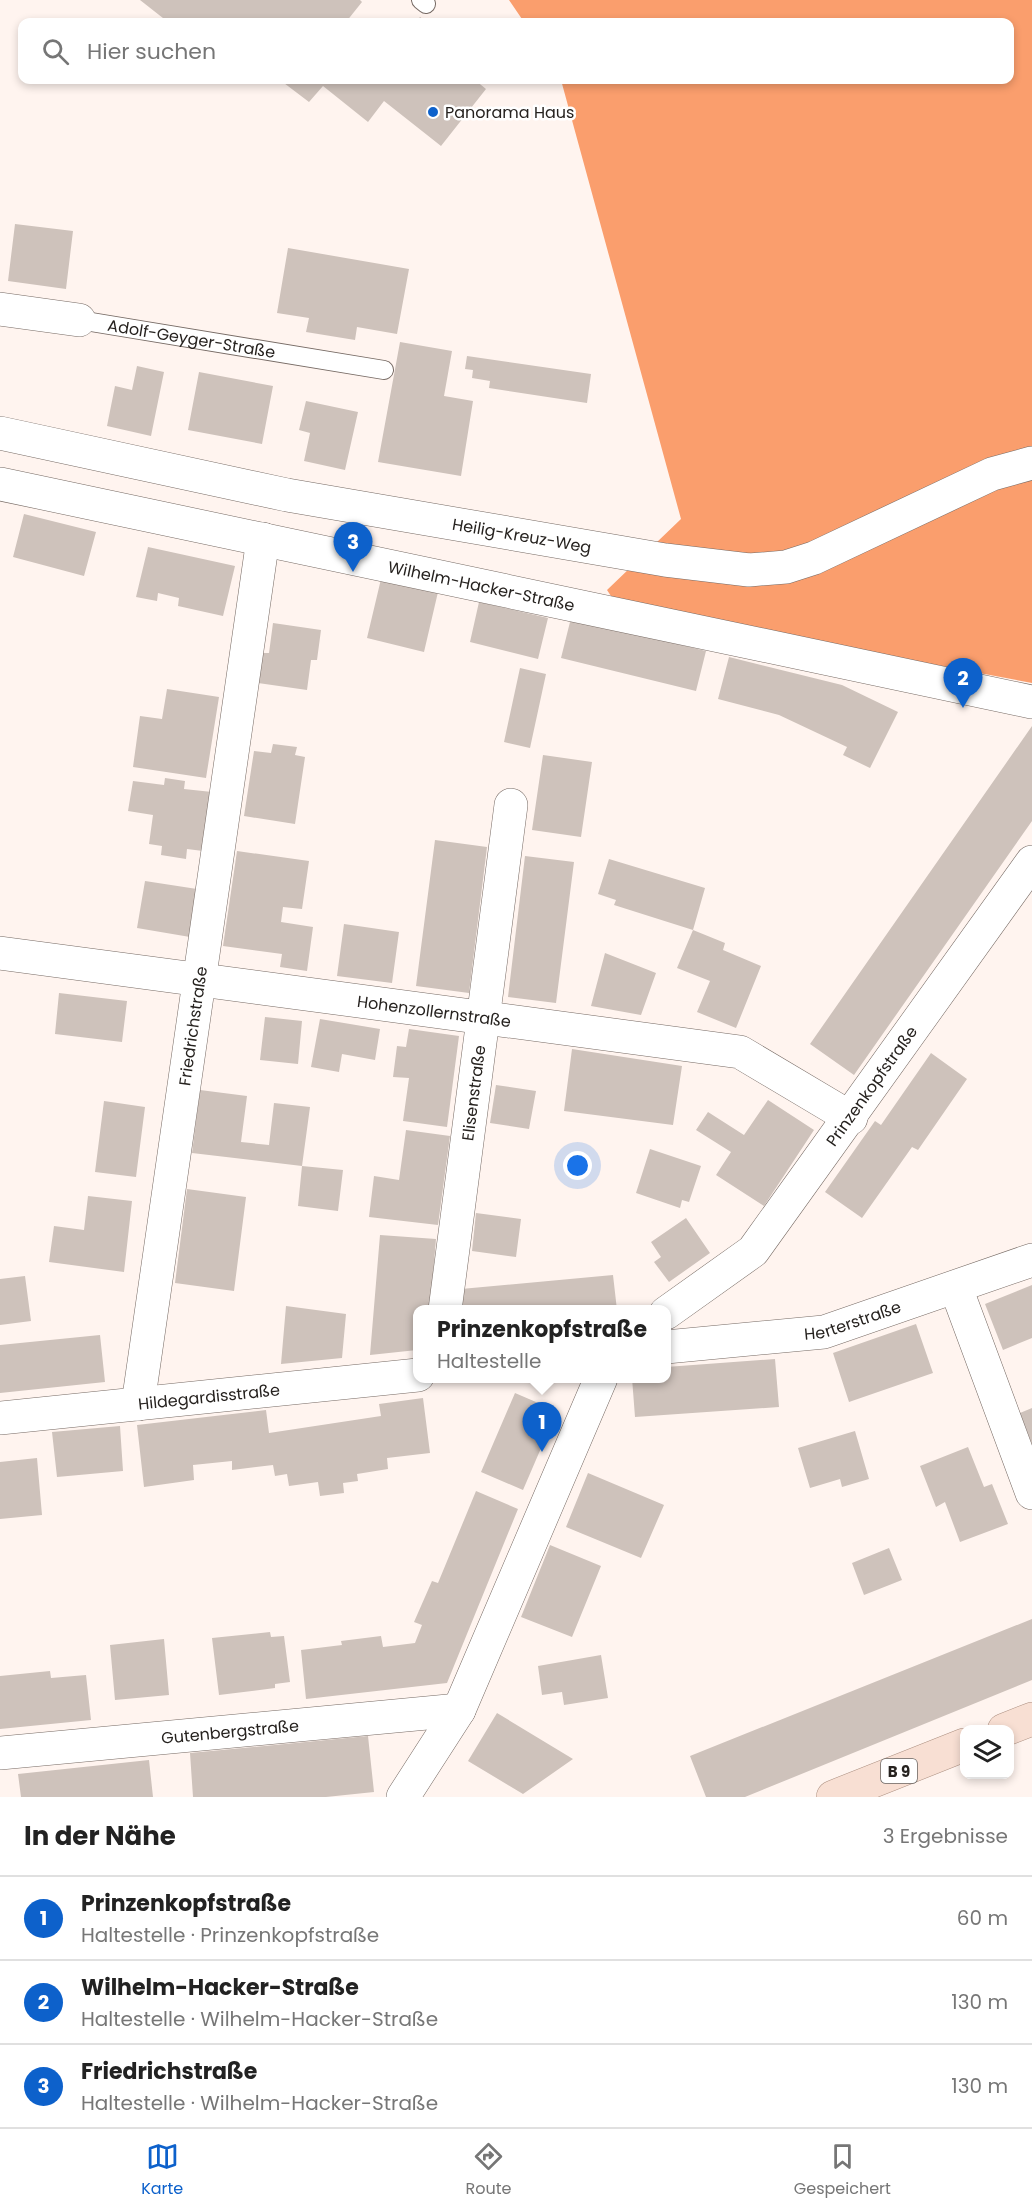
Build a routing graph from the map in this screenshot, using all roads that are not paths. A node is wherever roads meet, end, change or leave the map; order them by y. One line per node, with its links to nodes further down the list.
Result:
1 (0, 309): 2 (street, Adolf-Geyger-Straße)
2 (79, 320): 3 (lane, Adolf-Geyger-Straße)
3 (384, 370)
4 (0, 433): 5 (street, Heilig-Kreuz-Weg)
5 (1032, 463)
6 (0, 484): 7 (street, Wilhelm-Hacker-Straße)
7 (263, 539): 8 (street, Wilhelm-Hacker-Straße); 12 (street, Friedrichstraße)
8 (1032, 702)
9 (511, 805): 13 (street, Elisenstraße)
10 (1032, 862): 14 (street, Prinzenkopfstraße)
11 (0, 953): 12 (street, Hohenzollernstraße)
12 (198, 979): 13 (street, Hohenzollernstraße); 22 (street, Friedrichstraße)
13 (483, 1017): 14 (street, Hohenzollernstraße); 17 (street, Elisenstraße)
14 (851, 1118): 18 (street, Prinzenkopfstraße)
15 (1032, 1260): 16 (street, Herterstraße)
16 (956, 1288): 19 (street, Herterstraße); 24 (street)
17 (446, 1305)
18 (671, 1309)
19 (671, 1347)
20 (413, 1375): 22 (street, Hildegardisstraße)
21 (599, 1383): 25 (street)
22 (138, 1404): 23 (street, Hildegardisstraße)
23 (0, 1418)
24 (1032, 1493)
25 (459, 1710): 29 (street, Gutenbergstraße); 30 (street)
26 (1032, 1719): 27 (main road)
27 (1014, 1726)
28 (960, 1747): 31 (main road, B 9)
29 (0, 1753)
30 (403, 1797)
31 (833, 1797)

